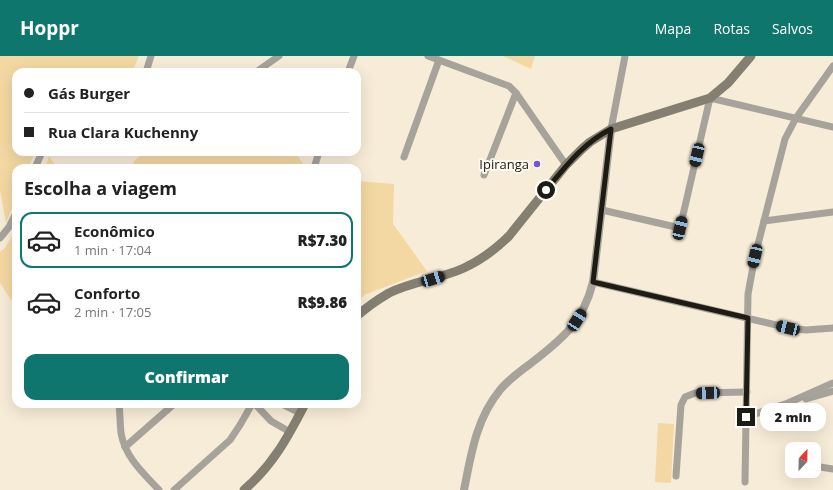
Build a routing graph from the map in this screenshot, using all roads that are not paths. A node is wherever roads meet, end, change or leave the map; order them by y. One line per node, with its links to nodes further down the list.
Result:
1 (151, 56): 9 (street)
2 (279, 56): 10 (street)
3 (354, 56): 11 (street)
4 (428, 56): 7 (street)
5 (625, 56): 16 (street)
6 (751, 56): 13 (main road)
7 (439, 60): 12 (street); 17 (street)
8 (833, 66): 14 (street)
9 (147, 68)
10 (262, 68)
11 (350, 68)
12 (516, 93): 18 (street); 19 (street)
13 (710, 98): 14 (street); 16 (main road); 20 (street)
14 (796, 118): 15 (street); 22 (street)
15 (833, 126)
16 (611, 129): 18 (main road); 20 (street)
17 (404, 157)
18 (566, 165): 26 (main road)
19 (484, 175)
20 (602, 210): 25 (street)
21 (833, 212): 22 (street)
22 (764, 220): 27 (street)
23 (12, 221): 24 (street)
24 (0, 238)
25 (593, 282): 27 (street); 50 (street)
26 (361, 312)
27 (748, 318): 28 (street); 31 (street)
28 (833, 328)
29 (833, 383): 32 (street)
30 (833, 391): 32 (street)
31 (746, 392): 40 (street); 45 (street)
32 (788, 403): 40 (street)
33 (119, 408): 42 (street)
34 (169, 408): 42 (street)
35 (250, 408): 48 (street)
36 (260, 408): 41 (street)
37 (290, 408): 39 (street)
38 (303, 408): 39 (main road)
39 (300, 413): 41 (main road)
40 (746, 417): 46 (street)
41 (290, 432): 49 (main road)
42 (125, 447): 47 (street)
43 (821, 467): 44 (street)
44 (833, 469)
45 (676, 476)
46 (745, 482)
47 (159, 490)
48 (174, 490)
49 (244, 490)
50 (464, 490)

